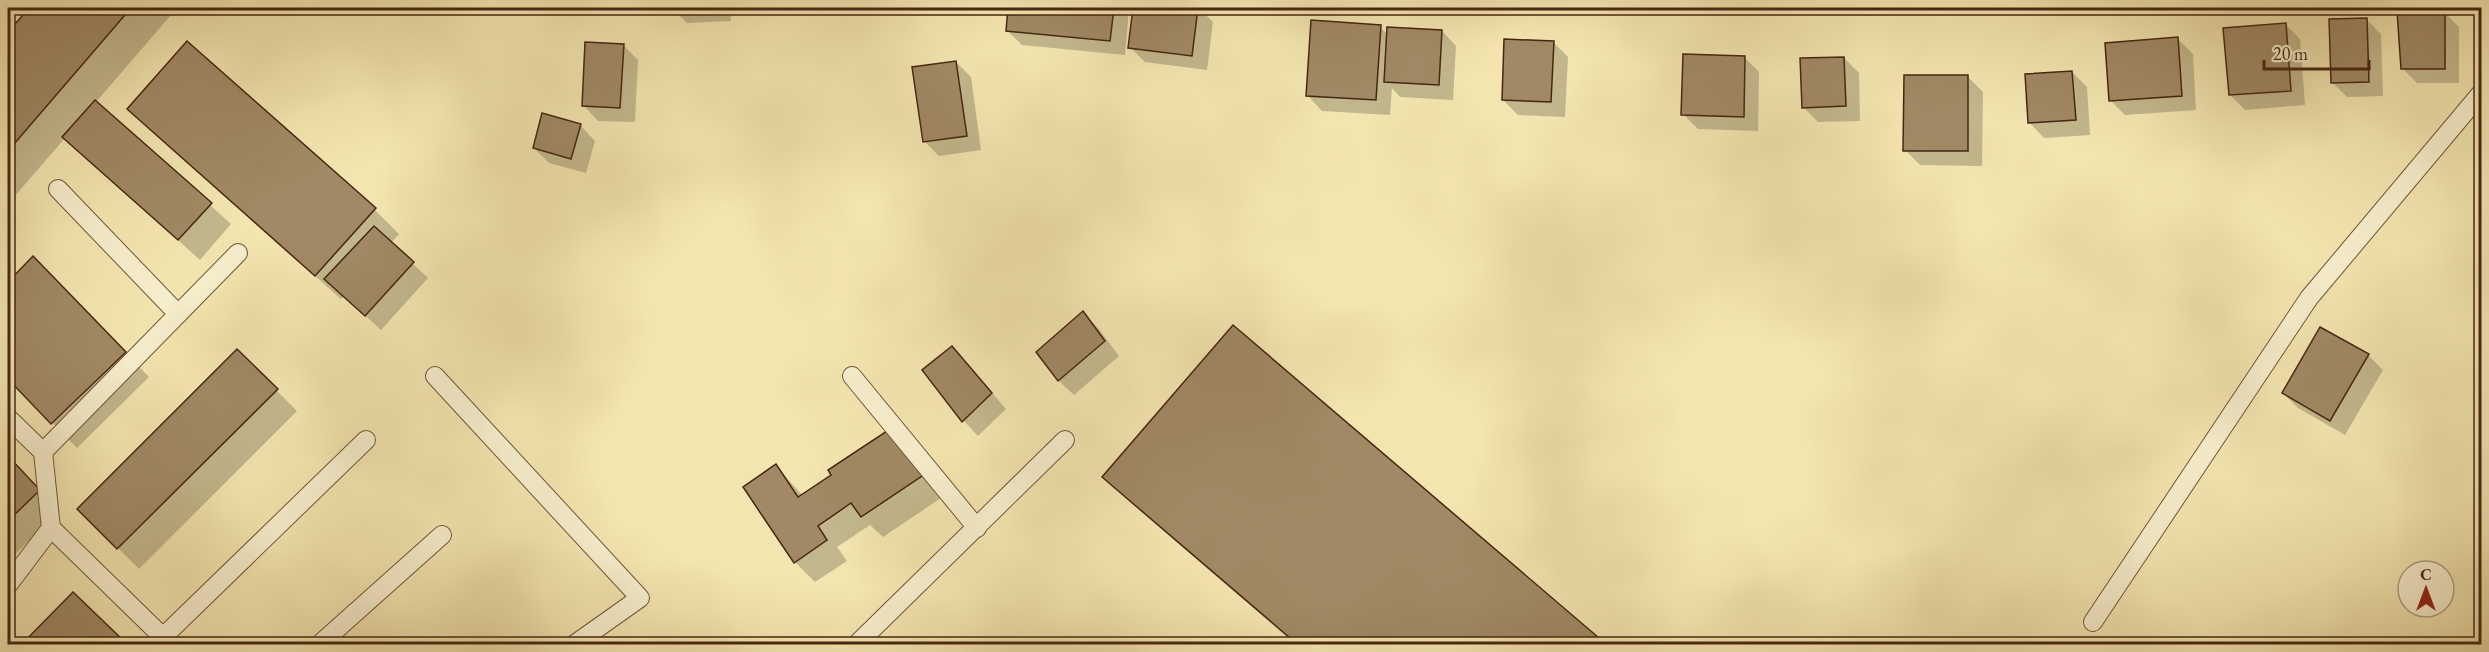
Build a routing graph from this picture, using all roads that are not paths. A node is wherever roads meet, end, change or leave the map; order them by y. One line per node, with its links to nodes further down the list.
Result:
1 (2481, 92): 15 (lane)
2 (58, 189): 4 (lane)
3 (238, 253): 4 (lane)
4 (178, 314): 10 (lane)
5 (435, 376): 18 (lane)
6 (852, 376): 12 (lane)
7 (8, 418): 10 (lane)
8 (1065, 440): 12 (lane)
9 (366, 441): 16 (lane)
10 (43, 452): 11 (lane)
11 (51, 528): 14 (lane); 16 (lane)
12 (977, 528): 19 (lane)
13 (442, 535): 17 (lane)
14 (8, 585)
15 (2093, 622)
16 (167, 641)
17 (320, 645)
18 (575, 645)
19 (857, 645)

